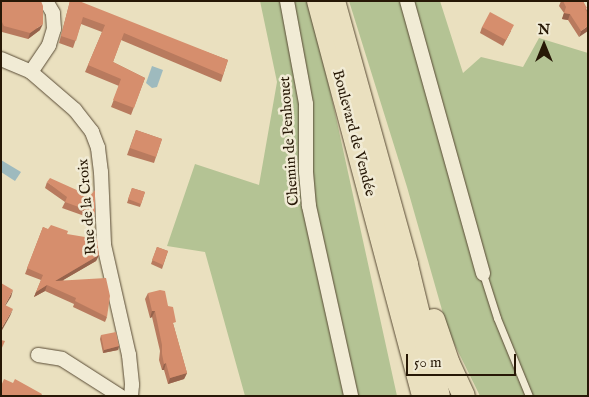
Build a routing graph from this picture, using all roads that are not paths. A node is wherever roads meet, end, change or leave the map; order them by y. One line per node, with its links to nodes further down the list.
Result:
1 (46, 1): 7 (street)
2 (287, 1): 14 (street, Chemin de Penhouet)
3 (318, 1): 8 (highway, Boulevard de Vendée)
4 (334, 1): 8 (highway)
5 (407, 1): 9 (street)
6 (1, 59): 7 (street, Rue de la Croix)
7 (31, 72): 13 (street, Rue de la Croix)
8 (398, 265): 10 (highway); 15 (highway); 18 (highway)
9 (483, 274): 19 (lane)
10 (411, 314): 16 (highway); 17 (highway)
11 (38, 355): 12 (street)
12 (120, 396)
13 (131, 396)
14 (351, 396)
15 (410, 396)
16 (423, 396)
17 (439, 396)
18 (464, 396)
19 (529, 396)

